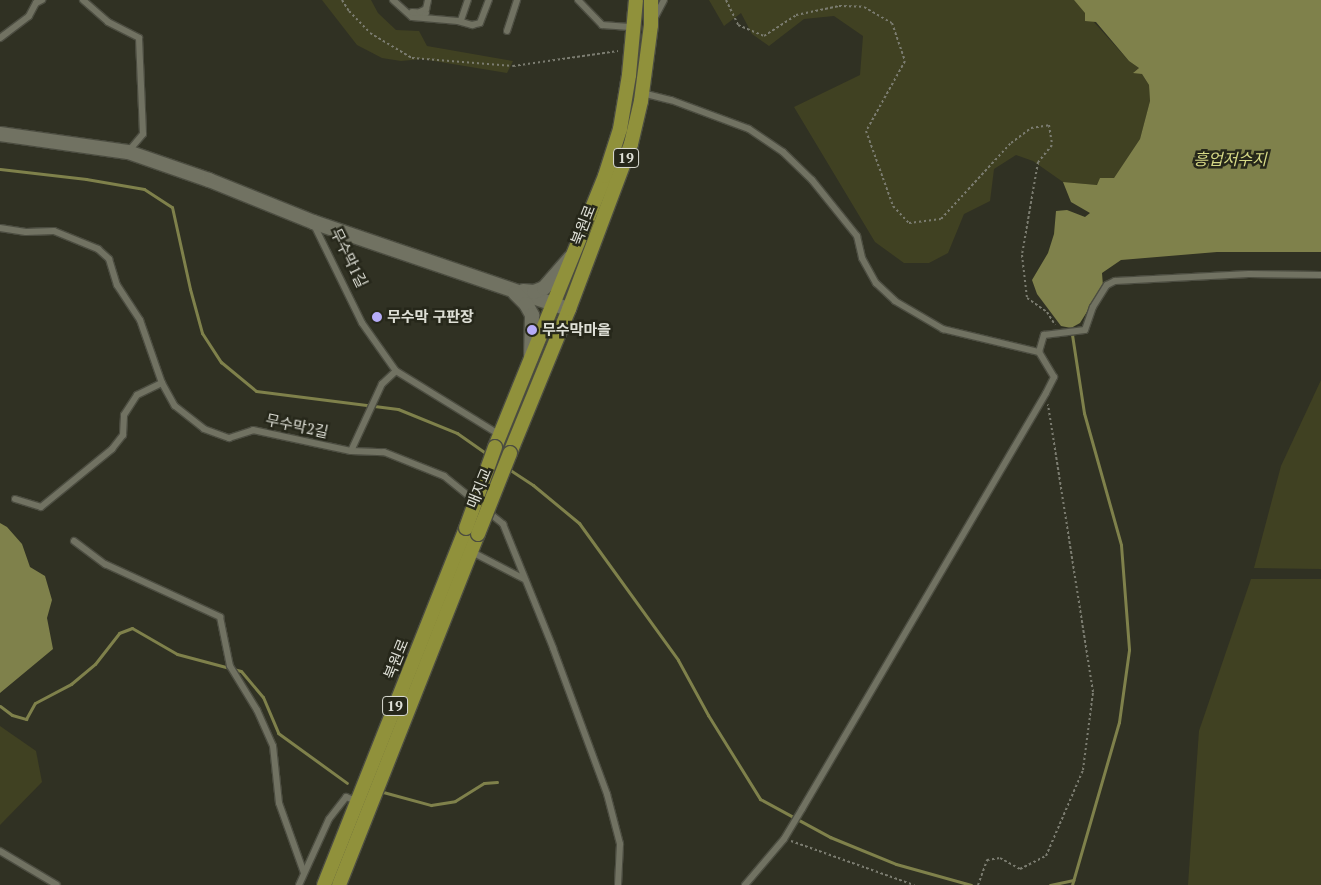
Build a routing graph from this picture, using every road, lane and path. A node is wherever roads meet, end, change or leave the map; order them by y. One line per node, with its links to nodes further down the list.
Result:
1 (42, 0): 22 (lane)
2 (82, 0): 26 (lane)
3 (342, 0): 23 (path)
4 (394, 0): 17 (lane)
5 (428, 0): 17 (lane)
6 (463, 0): 18 (lane)
7 (468, 0): 18 (lane)
8 (485, 0): 18 (lane)
9 (489, 0): 17 (lane)
10 (518, 0): 21 (lane)
11 (578, 0): 20 (lane)
12 (636, 0): 20 (main road, 북원로 / 19)
13 (651, 0): 19 (main road, 북원로 / 19)
14 (664, 0): 19 (lane)
15 (726, 0): 34 (path)
16 (426, 13): 17 (lane)
17 (415, 15): 18 (lane)
18 (459, 19)
19 (651, 25): 24 (main road, 북원로 / 19)
20 (635, 28): 23 (main road, 북원로 / 19)
21 (507, 31)
22 (0, 38)
23 (631, 49): 29 (main road, 북원로 / 19)
24 (642, 93): 33 (main road, 북원로 / 19); 35 (lane)
25 (0, 134): 26 (street, 무수막1길)
26 (128, 152): 27 (street, 무수막1길)
27 (313, 222): 31 (street); 37 (lane, 무수막1길)
28 (0, 228): 38 (lane, 무수막2길)
29 (574, 252): 31 (street); 32 (main road, 북원로 / 19)
30 (1321, 275): 34 (lane)
31 (512, 291): 32 (street); 36 (street)
32 (554, 304): 33 (street); 36 (main road, 북원로 / 19)
33 (569, 309): 42 (main road, 북원로 / 19)
34 (1060, 334): 35 (lane)
35 (1039, 352): 39 (lane)
36 (530, 364): 40 (main road, 북원로 / 19)
37 (396, 371): 40 (lane, 무수막1길); 41 (lane)
38 (162, 383): 41 (lane, 무수막2길); 43 (lane)
39 (1046, 393): 49 (lane); 59 (path)
40 (498, 441): 44 (main road, 매지교 / 19, bridge)
41 (350, 451): 47 (lane, 무수막2길)
42 (510, 453): 44 (main road, 매지교 / 19, bridge)
43 (15, 499)
44 (472, 531): 46 (main road, 북원로 / 19)
45 (74, 541): 51 (lane)
46 (465, 549): 47 (lane); 48 (main road, 북원로 / 19); 55 (main road, 북원로 / 19)
47 (524, 579): 56 (lane)
48 (357, 801): 51 (lane); 54 (main road, 북원로 / 19)
49 (785, 835): 57 (lane); 58 (path)
50 (0, 851): 52 (lane)
51 (304, 873): 53 (lane)
52 (57, 885)
53 (299, 885)
54 (324, 885)
55 (340, 885)
56 (618, 885)
57 (745, 885)
58 (914, 885)
59 (978, 885)

